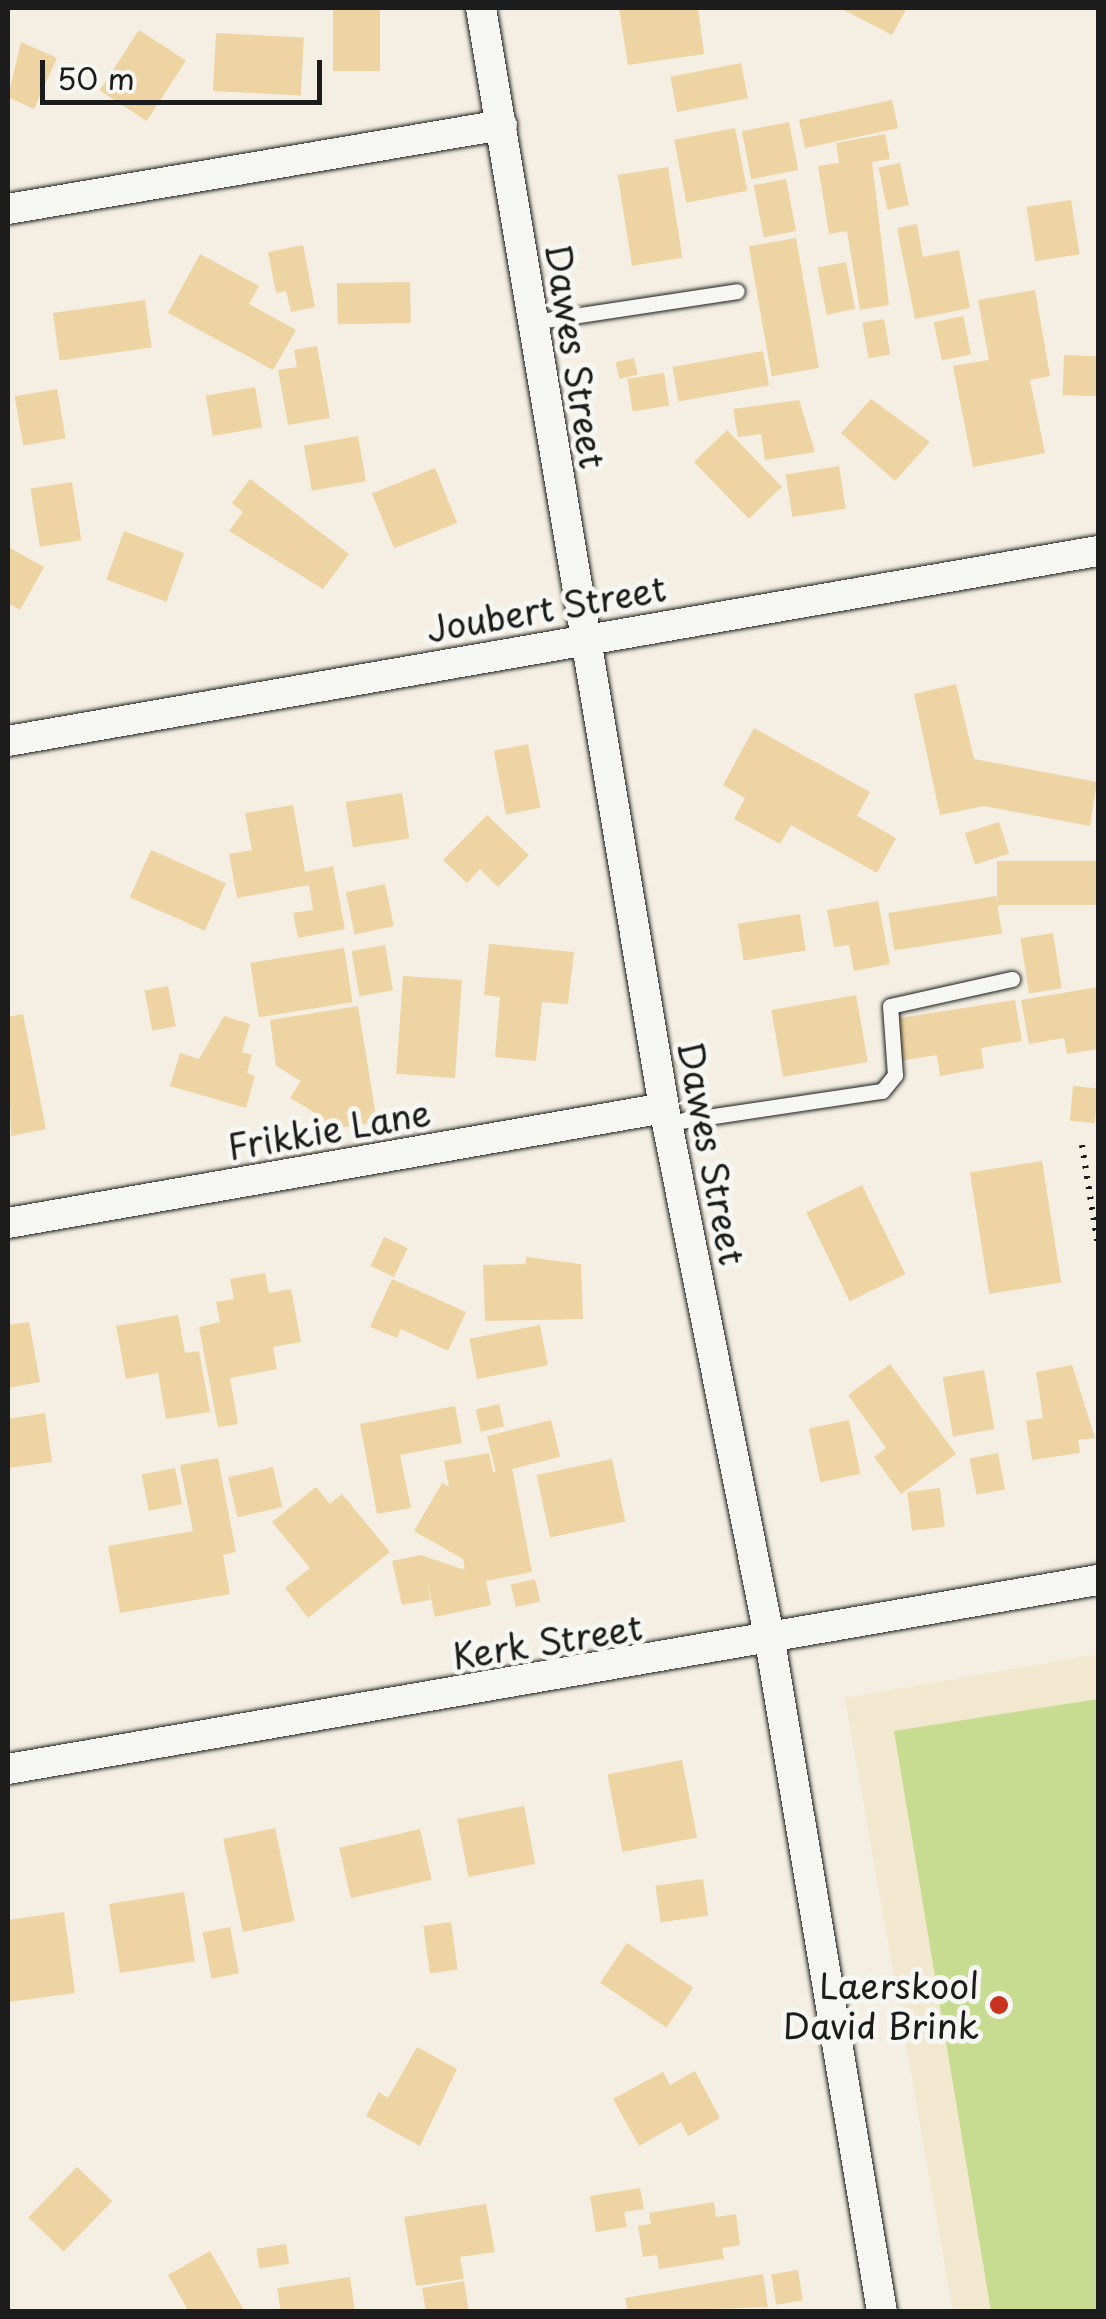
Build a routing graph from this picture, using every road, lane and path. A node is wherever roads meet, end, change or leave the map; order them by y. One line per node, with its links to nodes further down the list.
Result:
1 (480, 8): 2 (street, Dawes Street)
2 (502, 125): 3 (street); 5 (street, Dawes Street)
3 (8, 209)
4 (737, 291): 5 (lane)
5 (533, 322): 7 (street, Dawes Street)
6 (1098, 551): 7 (street, Joubert Street)
7 (583, 640): 8 (street, Joubert Street); 10 (street, Dawes Street)
8 (8, 742)
9 (1012, 979): 10 (lane)
10 (666, 1116): 12 (street, Frikkie Lane); 15 (street, Dawes Street)
11 (1082, 1144): 13 (path)
12 (8, 1224)
13 (1098, 1246)
14 (1098, 1580): 15 (street, Kerk Street)
15 (770, 1642): 16 (street, Kerk Street); 17 (street, Dawes Street)
16 (8, 1769)
17 (882, 2312)

